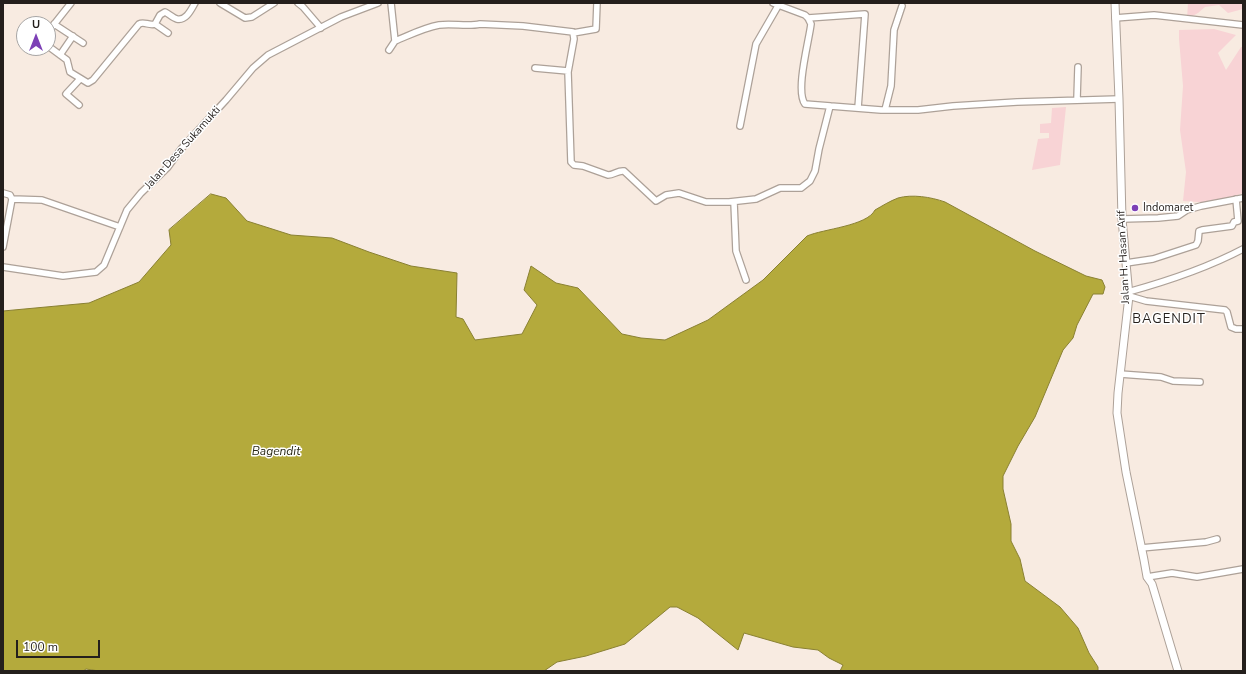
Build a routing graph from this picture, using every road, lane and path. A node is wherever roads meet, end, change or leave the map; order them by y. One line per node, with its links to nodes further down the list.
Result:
1 (71, 3): 14 (street)
2 (195, 3): 15 (street)
3 (220, 3): 4 (street)
4 (274, 3)
5 (298, 3): 18 (street)
6 (378, 3): 18 (street, Jalan Desa Sukamukti)
7 (390, 3): 22 (street)
8 (598, 3): 20 (street)
9 (1115, 3): 13 (main road, Jalan H. Hasan Arif)
10 (775, 4): 12 (street); 37 (street)
11 (902, 6): 36 (street)
12 (808, 18): 34 (street); 35 (street)
13 (1115, 18): 17 (street); 32 (main road, Jalan H. Hasan Arif)
14 (56, 22)
15 (155, 24): 19 (street); 30 (street)
16 (56, 25): 21 (street)
17 (1243, 25)
18 (320, 28): 44 (street, Jalan Desa Sukamukti)
19 (168, 33)
20 (573, 33): 22 (street); 29 (street)
21 (73, 36): 23 (street); 26 (street)
22 (395, 41): 24 (street)
23 (83, 42)
24 (389, 50)
25 (56, 52): 26 (street)
26 (60, 55): 30 (street)
27 (1078, 67): 31 (street)
28 (535, 68): 29 (street)
29 (568, 71): 42 (street)
30 (80, 79): 33 (street)
31 (1077, 99): 32 (street); 36 (street)
32 (1119, 99): 43 (main road, Jalan H. Hasan Arif)
33 (79, 105)
34 (830, 106): 35 (street); 42 (street)
35 (858, 108): 36 (street)
36 (885, 110)
37 (740, 126)
38 (3, 193): 40 (street)
39 (1243, 198): 41 (street)
40 (12, 199): 44 (street); 45 (street)
41 (1236, 199): 43 (street); 47 (street)
42 (734, 202): 49 (street)
43 (1122, 219): 47 (main road, Jalan H. Hasan Arif)
44 (120, 227): 48 (street, Jalan Desa Sukamukti)
45 (3, 247)
46 (1243, 249): 50 (street)
47 (1126, 263): 50 (main road, Jalan H. Hasan Arif)
48 (3, 267)
49 (746, 280)
50 (1129, 294): 51 (street); 52 (main road, Jalan H. Hasan Arif)
51 (1243, 329)
52 (1120, 374): 53 (street); 55 (main road, Jalan H. Hasan Arif)
53 (1200, 382)
54 (1217, 539): 55 (street)
55 (1141, 548): 57 (main road, Jalan H. Hasan Arif)
56 (1243, 569): 57 (street)
57 (1147, 577): 58 (main road, Jalan H. Hasan Arif)
58 (1178, 671)

